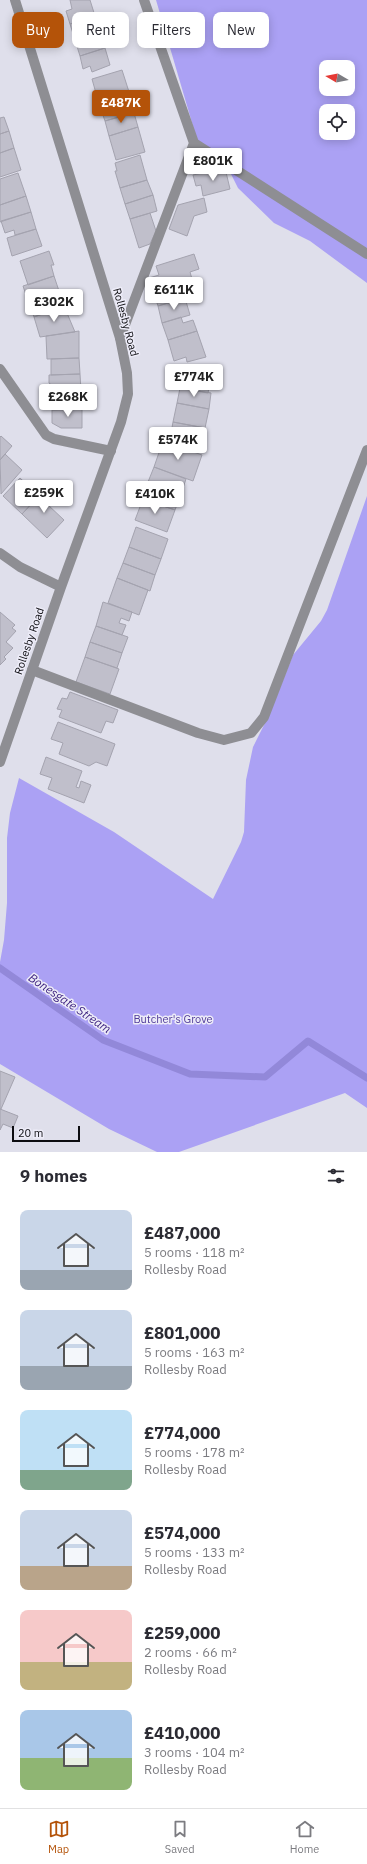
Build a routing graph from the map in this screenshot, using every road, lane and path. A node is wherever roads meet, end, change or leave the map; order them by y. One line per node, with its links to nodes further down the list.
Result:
1 (15, 0): 5 (street, Rollesby Road)
2 (144, 0): 3 (street)
3 (194, 143): 4 (street); 5 (street)
4 (367, 254)
5 (120, 338): 8 (street, Rollesby Road)
6 (0, 369): 8 (street)
7 (367, 450): 11 (street)
8 (111, 451): 10 (street, Rollesby Road)
9 (0, 553): 10 (street)
10 (60, 587): 11 (street, Rollesby Road)
11 (32, 670): 12 (street, Rollesby Road)
12 (0, 762)

